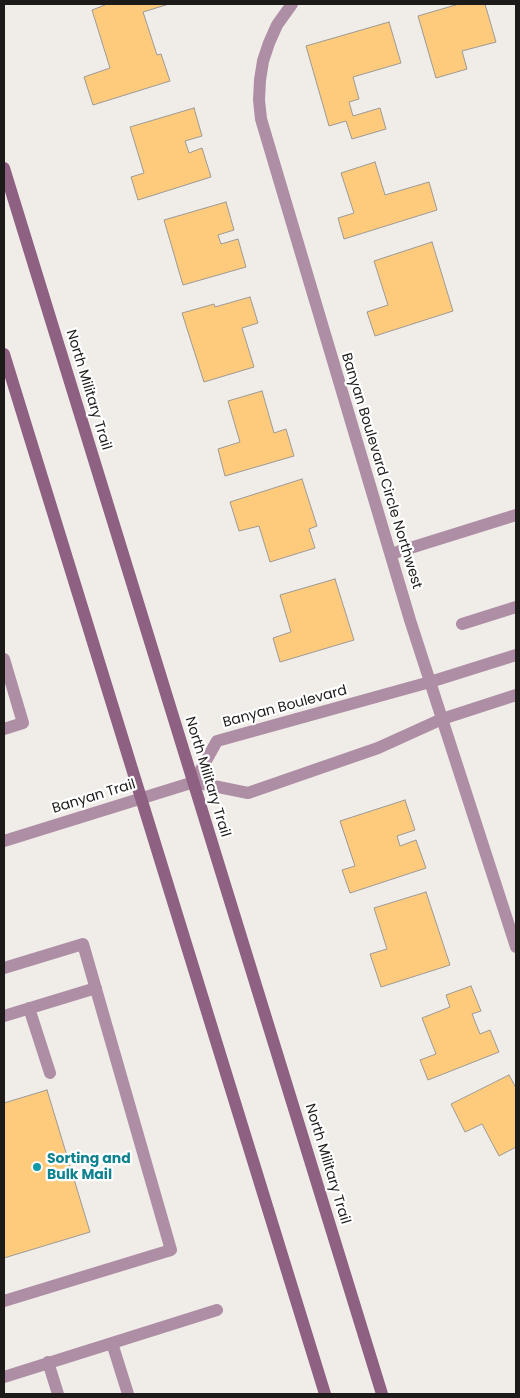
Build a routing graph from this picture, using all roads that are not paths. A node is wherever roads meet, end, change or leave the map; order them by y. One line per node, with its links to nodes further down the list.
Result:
1 (292, 4): 5 (street, Banyan Boulevard Circle Northwest)
2 (4, 168): 14 (main road, North Military Trail)
3 (4, 354): 15 (main road)
4 (516, 515): 5 (street)
5 (390, 554): 10 (street, Banyan Boulevard Circle Northwest)
6 (516, 607): 7 (street)
7 (462, 624)
8 (516, 655): 10 (street, Banyan Boulevard)
9 (4, 659): 13 (street)
10 (430, 682): 12 (street, Banyan Boulevard Circle Northwest); 14 (street, Banyan Boulevard)
11 (516, 695): 12 (street)
12 (442, 719): 14 (street); 17 (street, Banyan Boulevard Circle Northwest)
13 (4, 729)
14 (194, 782): 15 (street, Banyan Trail); 31 (main road, North Military Trail)
15 (141, 798): 16 (street, Banyan Trail); 30 (main road)
16 (4, 841)
17 (516, 947)
18 (4, 968): 19 (street)
19 (96, 988): 20 (street); 23 (street)
20 (29, 1008): 21 (street); 22 (street)
21 (4, 1016)
22 (50, 1072)
23 (4, 1302)
24 (217, 1310): 25 (street)
25 (112, 1343): 26 (street); 29 (street)
26 (48, 1362): 27 (street); 28 (street)
27 (4, 1377)
28 (58, 1394)
29 (128, 1394)
30 (325, 1394)
31 (382, 1394)

